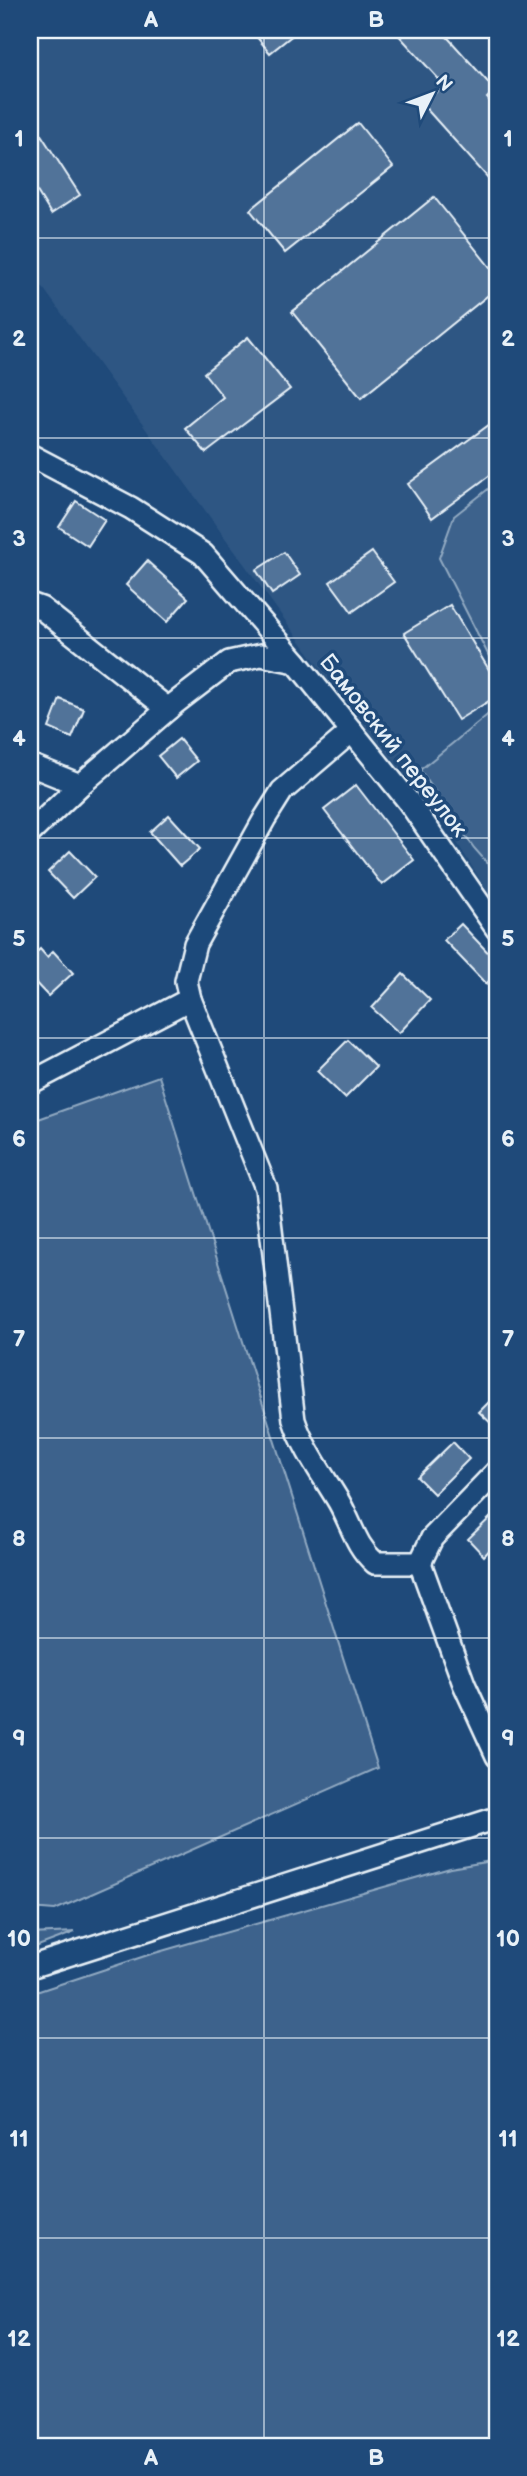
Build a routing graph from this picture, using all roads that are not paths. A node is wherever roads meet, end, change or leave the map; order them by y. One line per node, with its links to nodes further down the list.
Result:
1 (30, 456): 3 (street, Бамовский переулок)
2 (30, 604): 4 (street)
3 (296, 663): 4 (street, Бамовский переулок); 5 (street, Бамовский переулок)
4 (168, 709): 7 (street, Бамовский переулок)
5 (352, 731): 9 (street, Бамовский переулок); 10 (street)
6 (30, 765): 7 (street)
7 (80, 785): 8 (street, Бамовский переулок)
8 (30, 833)
9 (497, 929)
10 (190, 999): 11 (street); 13 (street)
11 (30, 1083)
12 (497, 1471): 13 (street)
13 (420, 1563): 14 (street)
14 (497, 1756)
15 (497, 1818): 16 (street)
16 (30, 1967)

